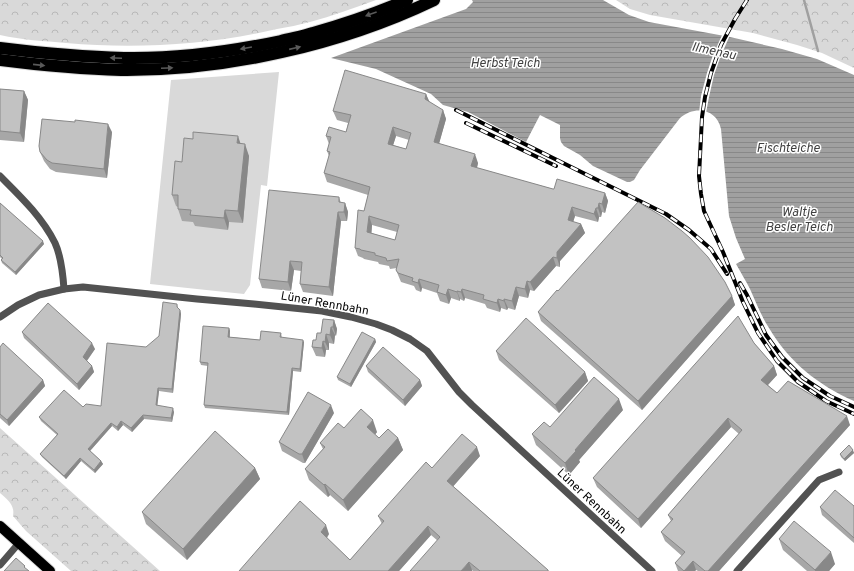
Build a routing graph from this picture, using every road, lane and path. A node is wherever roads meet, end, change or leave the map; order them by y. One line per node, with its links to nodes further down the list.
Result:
1 (407, 0): 3 (highway, one-way to 3)
2 (434, 0): 4 (highway, one-way to 2)
3 (0, 48)
4 (0, 60)
5 (0, 176): 6 (street)
6 (64, 289): 7 (street, Lüner Rennbahn); 13 (street, Lüner Rennbahn)
7 (0, 318)
8 (839, 472): 14 (street)
9 (0, 526): 10 (main road)
10 (19, 543): 11 (street); 12 (main road)
11 (0, 565)
12 (50, 571)
13 (652, 571)
14 (737, 571)

